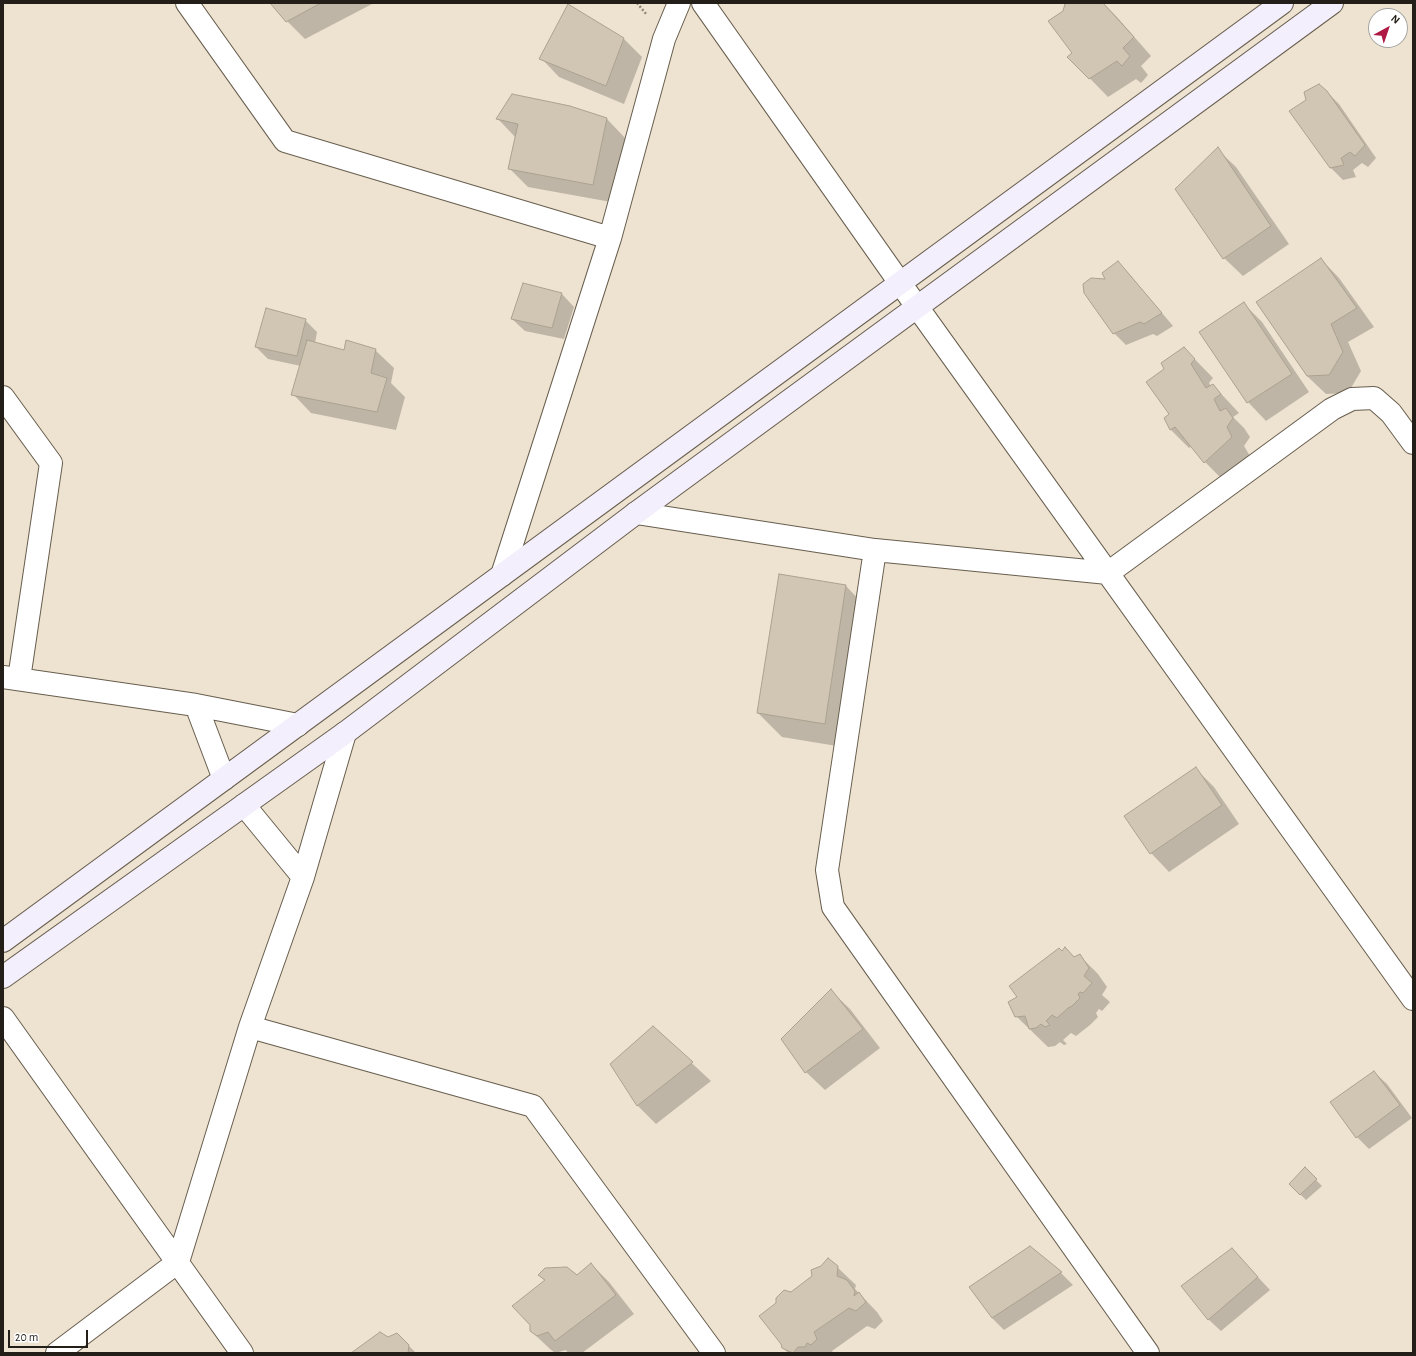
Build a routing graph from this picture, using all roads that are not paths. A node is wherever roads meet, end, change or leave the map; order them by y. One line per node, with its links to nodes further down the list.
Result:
1 (187, 3): 6 (street)
2 (678, 3): 6 (street)
3 (703, 3): 7 (street)
4 (1282, 3): 7 (street)
5 (1332, 3): 8 (street)
6 (610, 238): 14 (street)
7 (900, 283): 8 (street); 14 (street)
8 (918, 306): 11 (street); 13 (street)
9 (3, 397): 15 (street)
10 (1413, 443): 13 (street)
11 (636, 513): 12 (street); 18 (street)
12 (875, 550): 13 (street); 31 (street)
13 (1108, 573): 24 (street)
14 (502, 575): 17 (street)
15 (11, 678): 16 (street)
16 (196, 705): 17 (street); 19 (street)
17 (298, 725): 19 (street)
18 (345, 733): 20 (street); 21 (street)
19 (224, 779): 22 (street)
20 (244, 805): 21 (street); 23 (street)
21 (303, 877): 26 (street)
22 (3, 941)
23 (3, 976)
24 (1413, 999)
25 (3, 1018): 27 (street)
26 (250, 1027): 27 (street); 30 (street)
27 (178, 1262): 28 (street); 29 (street)
28 (57, 1353)
29 (242, 1353)
30 (714, 1353)
31 (1148, 1353)

